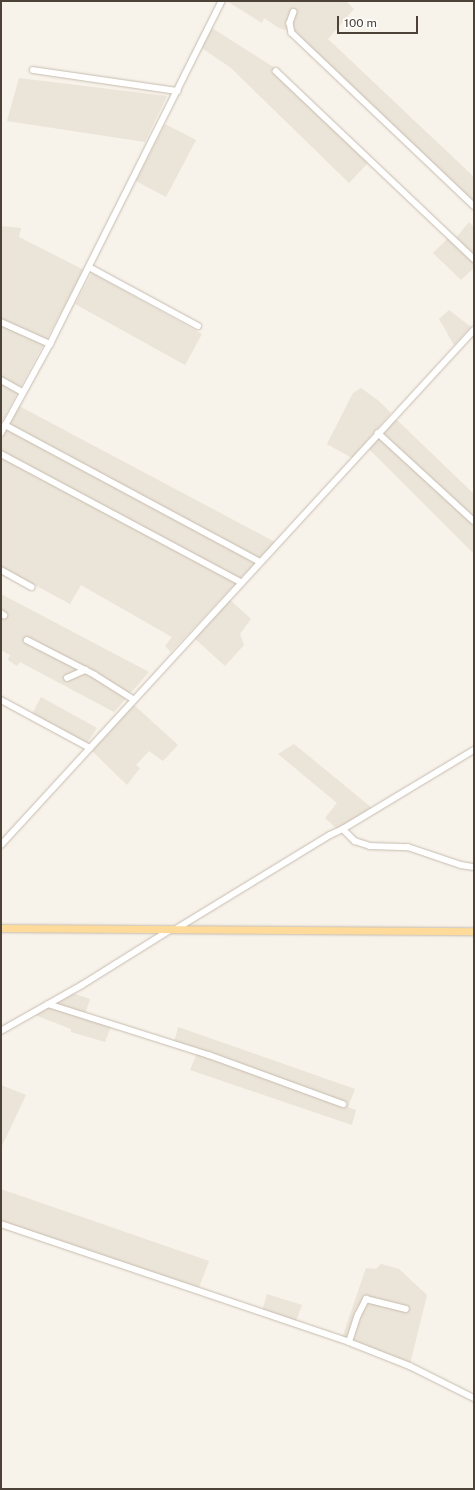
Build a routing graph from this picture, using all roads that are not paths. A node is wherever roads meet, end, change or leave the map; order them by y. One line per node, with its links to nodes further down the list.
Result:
1 (222, 1): 5 (street)
2 (294, 12): 6 (street)
3 (33, 70): 5 (street)
4 (276, 71): 7 (street)
5 (177, 91): 8 (street)
6 (474, 206)
7 (474, 259)
8 (89, 268): 10 (street); 12 (street)
9 (1, 322): 12 (street)
10 (198, 326)
11 (474, 330): 17 (street)
12 (50, 344): 14 (street)
13 (1, 380): 14 (street)
14 (23, 392): 15 (street)
15 (5, 425): 16 (street); 20 (street)
16 (1, 433)
17 (378, 433): 19 (street); 20 (street)
18 (1, 454): 22 (street)
19 (474, 521)
20 (260, 562): 22 (street)
21 (1, 570): 23 (street)
22 (241, 582): 27 (street)
23 (32, 587)
24 (27, 640): 25 (street)
25 (85, 670): 26 (street); 27 (street)
26 (67, 678)
27 (133, 698): 29 (street)
28 (1, 700): 29 (street)
29 (90, 748): 32 (street)
30 (474, 750): 31 (street)
31 (344, 829): 33 (street); 35 (street)
32 (1, 845)
33 (474, 867)
34 (1, 928): 35 (main road)
35 (173, 929): 36 (main road); 37 (street)
36 (474, 931)
37 (48, 1004): 38 (street); 39 (street)
38 (1, 1031)
39 (343, 1104)
40 (1, 1224): 42 (street)
41 (406, 1309): 42 (street)
42 (349, 1342): 43 (street)
43 (474, 1398)

